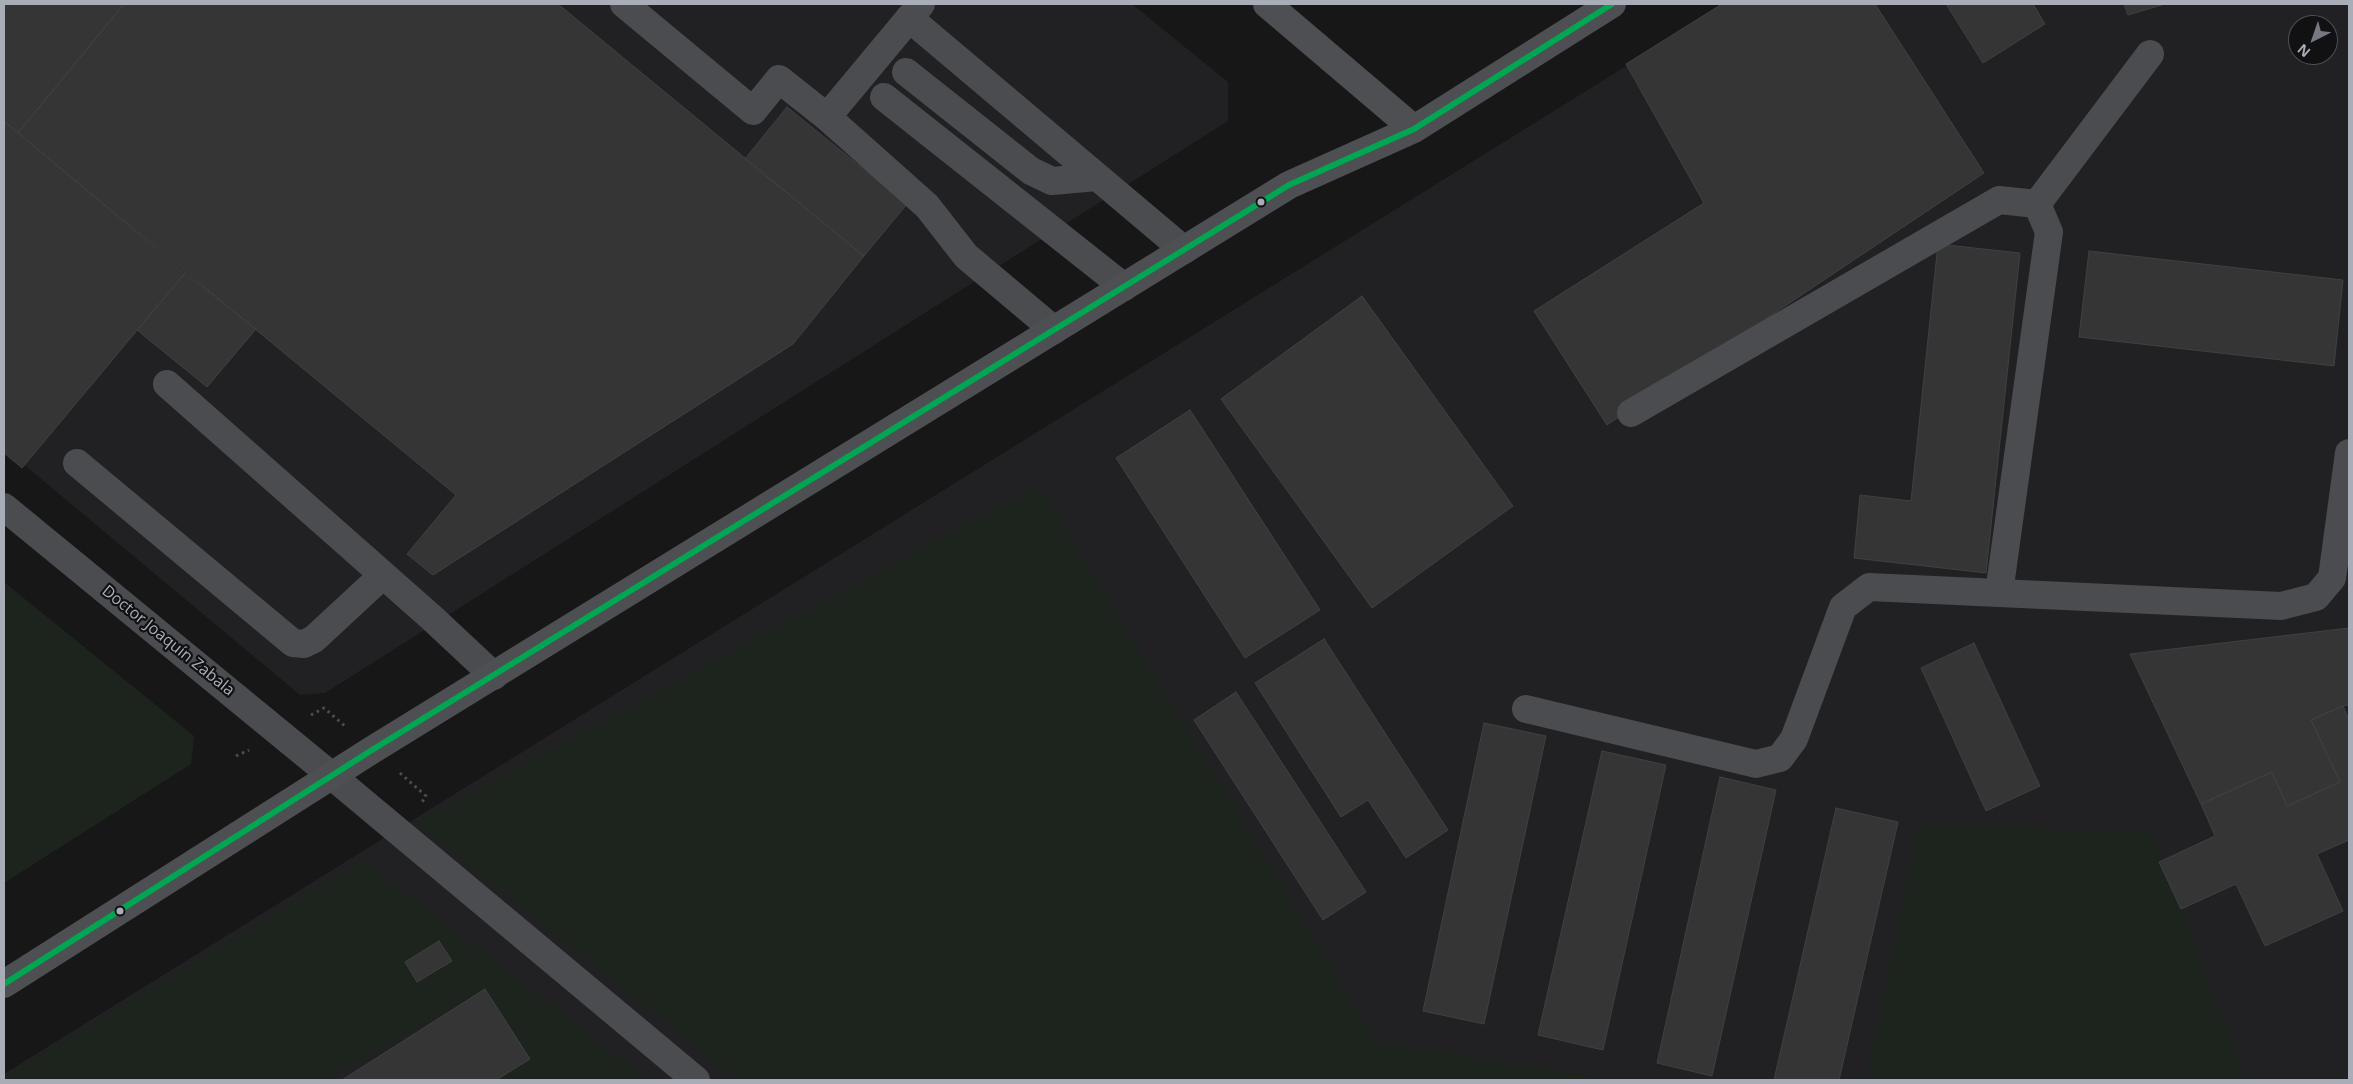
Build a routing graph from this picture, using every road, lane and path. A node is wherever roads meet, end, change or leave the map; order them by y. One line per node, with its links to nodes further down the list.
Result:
1 (624, 4): 8 (street)
2 (1267, 4): 9 (main road)
3 (1612, 4): 9 (main road)
4 (915, 11): 8 (street); 10 (street)
5 (2150, 54): 11 (street)
6 (906, 72): 10 (street)
7 (884, 97): 13 (street)
8 (827, 117): 14 (street)
9 (1414, 129): 12 (main road)
10 (1097, 177): 12 (street)
11 (2037, 204): 16 (street); 21 (street)
12 (1184, 250): 13 (main road)
13 (1124, 287): 14 (main road)
14 (1054, 330): 22 (main road)
15 (167, 384): 20 (street)
16 (1631, 413)
17 (2349, 453): 21 (street)
18 (76, 463): 20 (street)
19 (4, 507): 24 (street, Doctor Joaquín Zabala)
20 (383, 575): 22 (street)
21 (1999, 593): 23 (street)
22 (494, 676): 24 (main road)
23 (1526, 708)
24 (332, 776): 25 (main road); 26 (street, Doctor Joaquín Zabala)
25 (4, 984)
26 (696, 1080)

